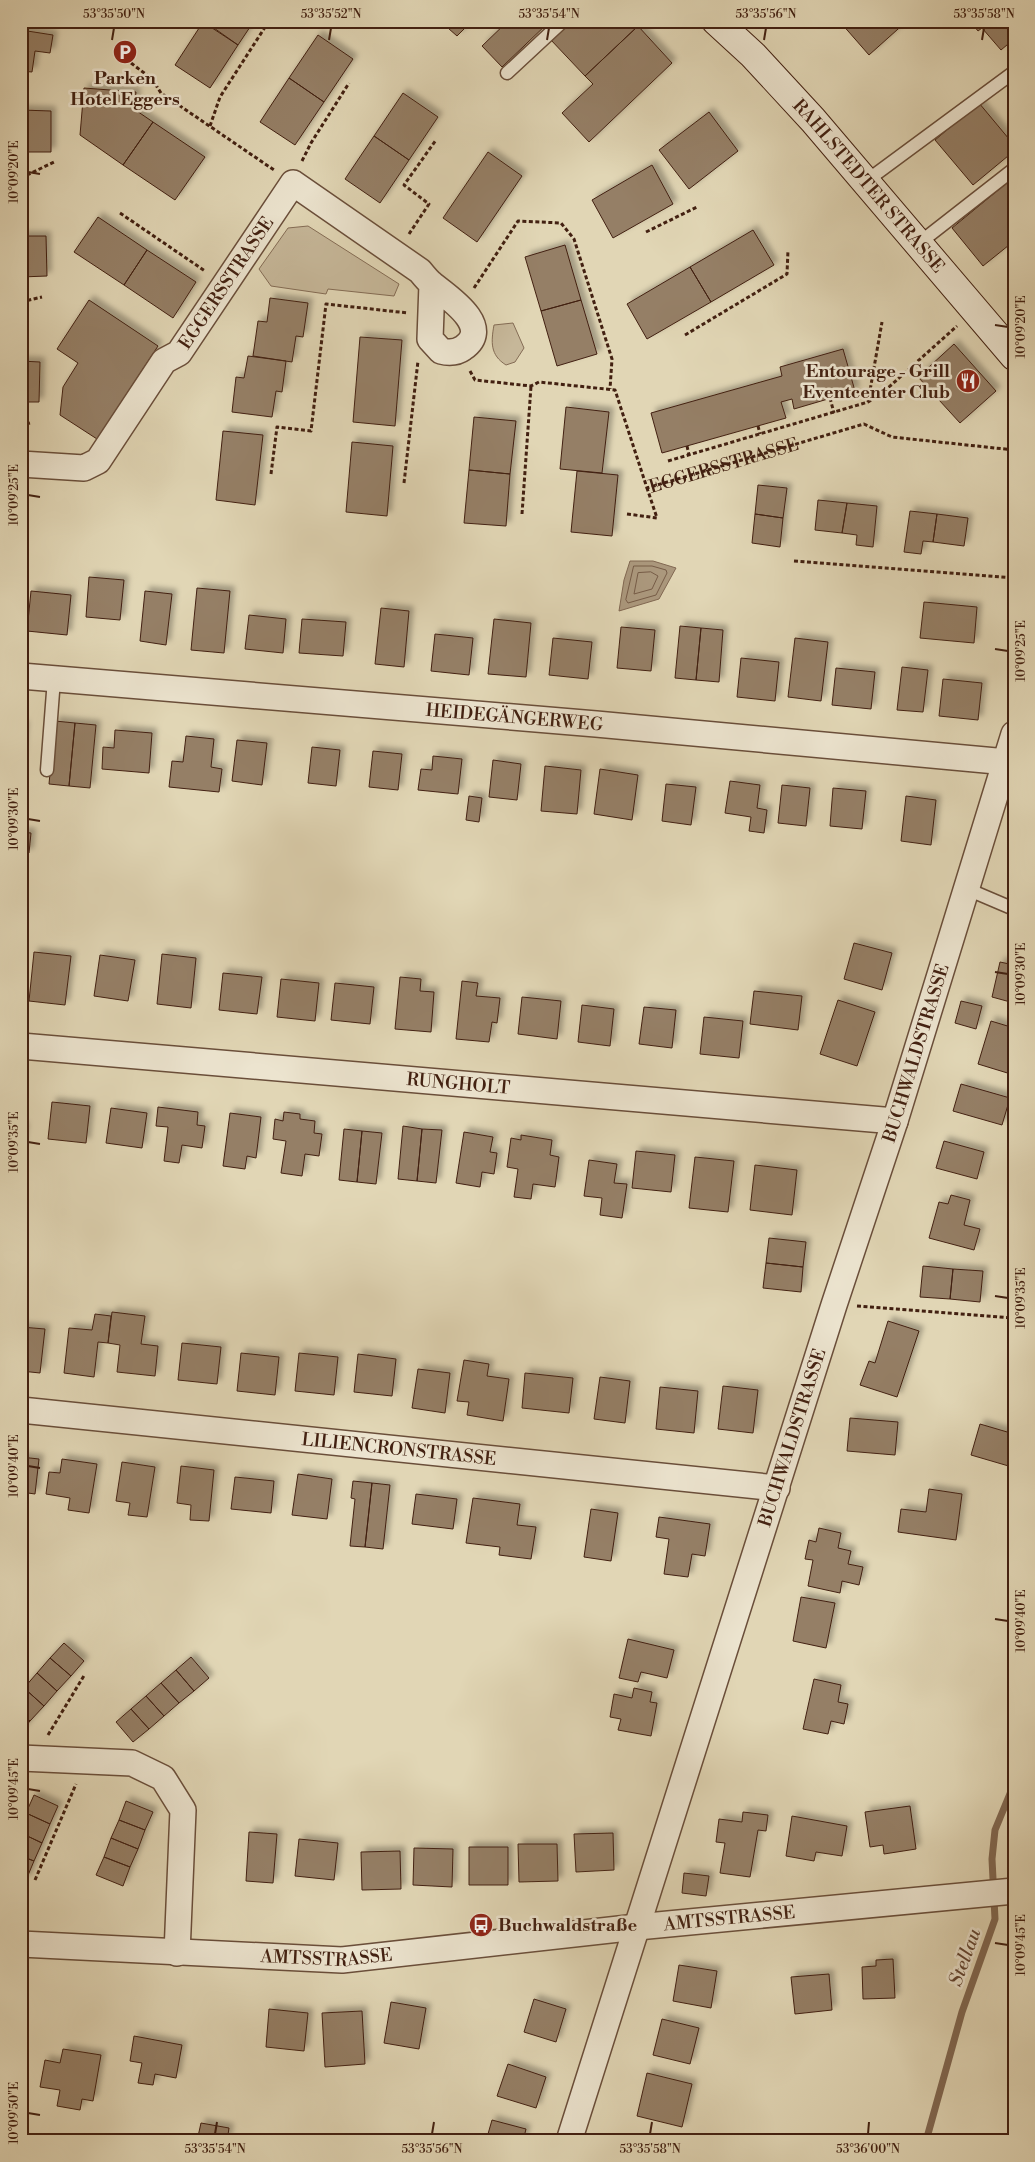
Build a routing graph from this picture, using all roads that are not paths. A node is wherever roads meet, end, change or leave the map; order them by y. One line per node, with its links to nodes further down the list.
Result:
1 (563, 21): 4 (lane)
2 (716, 21): 6 (main road, RAHLSTEDTER STRASSE)
3 (1014, 72): 6 (lane)
4 (506, 73)
5 (1014, 169): 7 (lane)
6 (866, 182): 7 (main road, RAHLSTEDTER STRASSE)
7 (918, 244): 9 (main road, RAHLSTEDTER STRASSE)
8 (432, 284): 8 (street); 10 (street, EGGERSSTRASSE)
9 (1014, 356)
10 (21, 464)
11 (21, 676): 12 (street, HEIDEGÄNGERWEG)
12 (54, 679): 14 (street, HEIDEGÄNGERWEG); 15 (lane)
13 (1014, 734): 14 (street, BUCHWALDSTRASSE)
14 (1010, 764): 16 (street, BUCHWALDSTRASSE)
15 (47, 770)
16 (967, 889): 17 (lane); 19 (street, BUCHWALDSTRASSE)
17 (1014, 909)
18 (21, 1046): 19 (street, RUNGHOLT)
19 (895, 1121): 21 (street, BUCHWALDSTRASSE)
20 (21, 1410): 21 (street, LILIENCRONSTRASSE)
21 (776, 1488): 24 (street, BUCHWALDSTRASSE)
22 (27, 1759): 26 (street)
23 (1012, 1892): 24 (street, AMTSSTRASSE)
24 (637, 1927): 26 (street, AMTSSTRASSE); 27 (street, BUCHWALDSTRASSE)
25 (21, 1944): 26 (street, AMTSSTRASSE)
26 (177, 1953)
27 (569, 2141)

